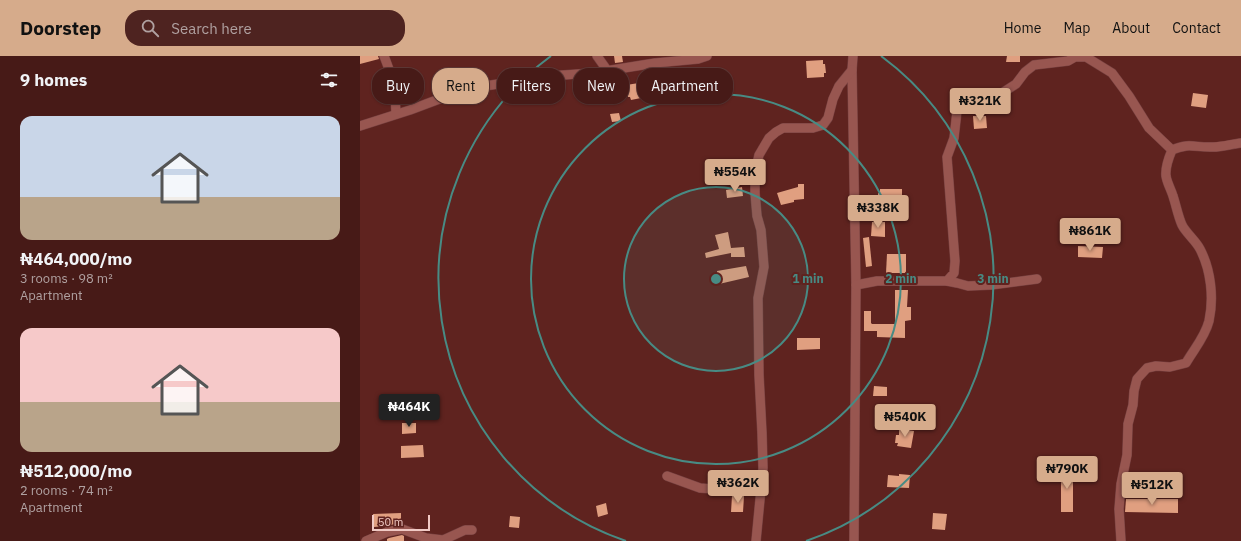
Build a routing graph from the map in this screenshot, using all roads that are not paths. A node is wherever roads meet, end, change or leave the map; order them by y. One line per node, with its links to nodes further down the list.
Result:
1 (384, 56): 9 (street)
2 (597, 56): 5 (street)
3 (707, 56): 6 (street)
4 (853, 56): 7 (street)
5 (606, 68)
6 (621, 68)
7 (852, 70): 15 (street); 17 (street)
8 (573, 74): 9 (street)
9 (396, 114): 10 (street)
10 (360, 126)
11 (1241, 142): 12 (street)
12 (1172, 150): 14 (street); 23 (street)
13 (1038, 279): 14 (street)
14 (947, 282): 15 (street)
15 (856, 285): 22 (street)
16 (667, 476): 17 (street)
17 (760, 490): 21 (street)
18 (472, 530): 19 (street)
19 (443, 540): 20 (street)
20 (366, 541)
21 (756, 541)
22 (854, 541)
23 (1121, 541)

